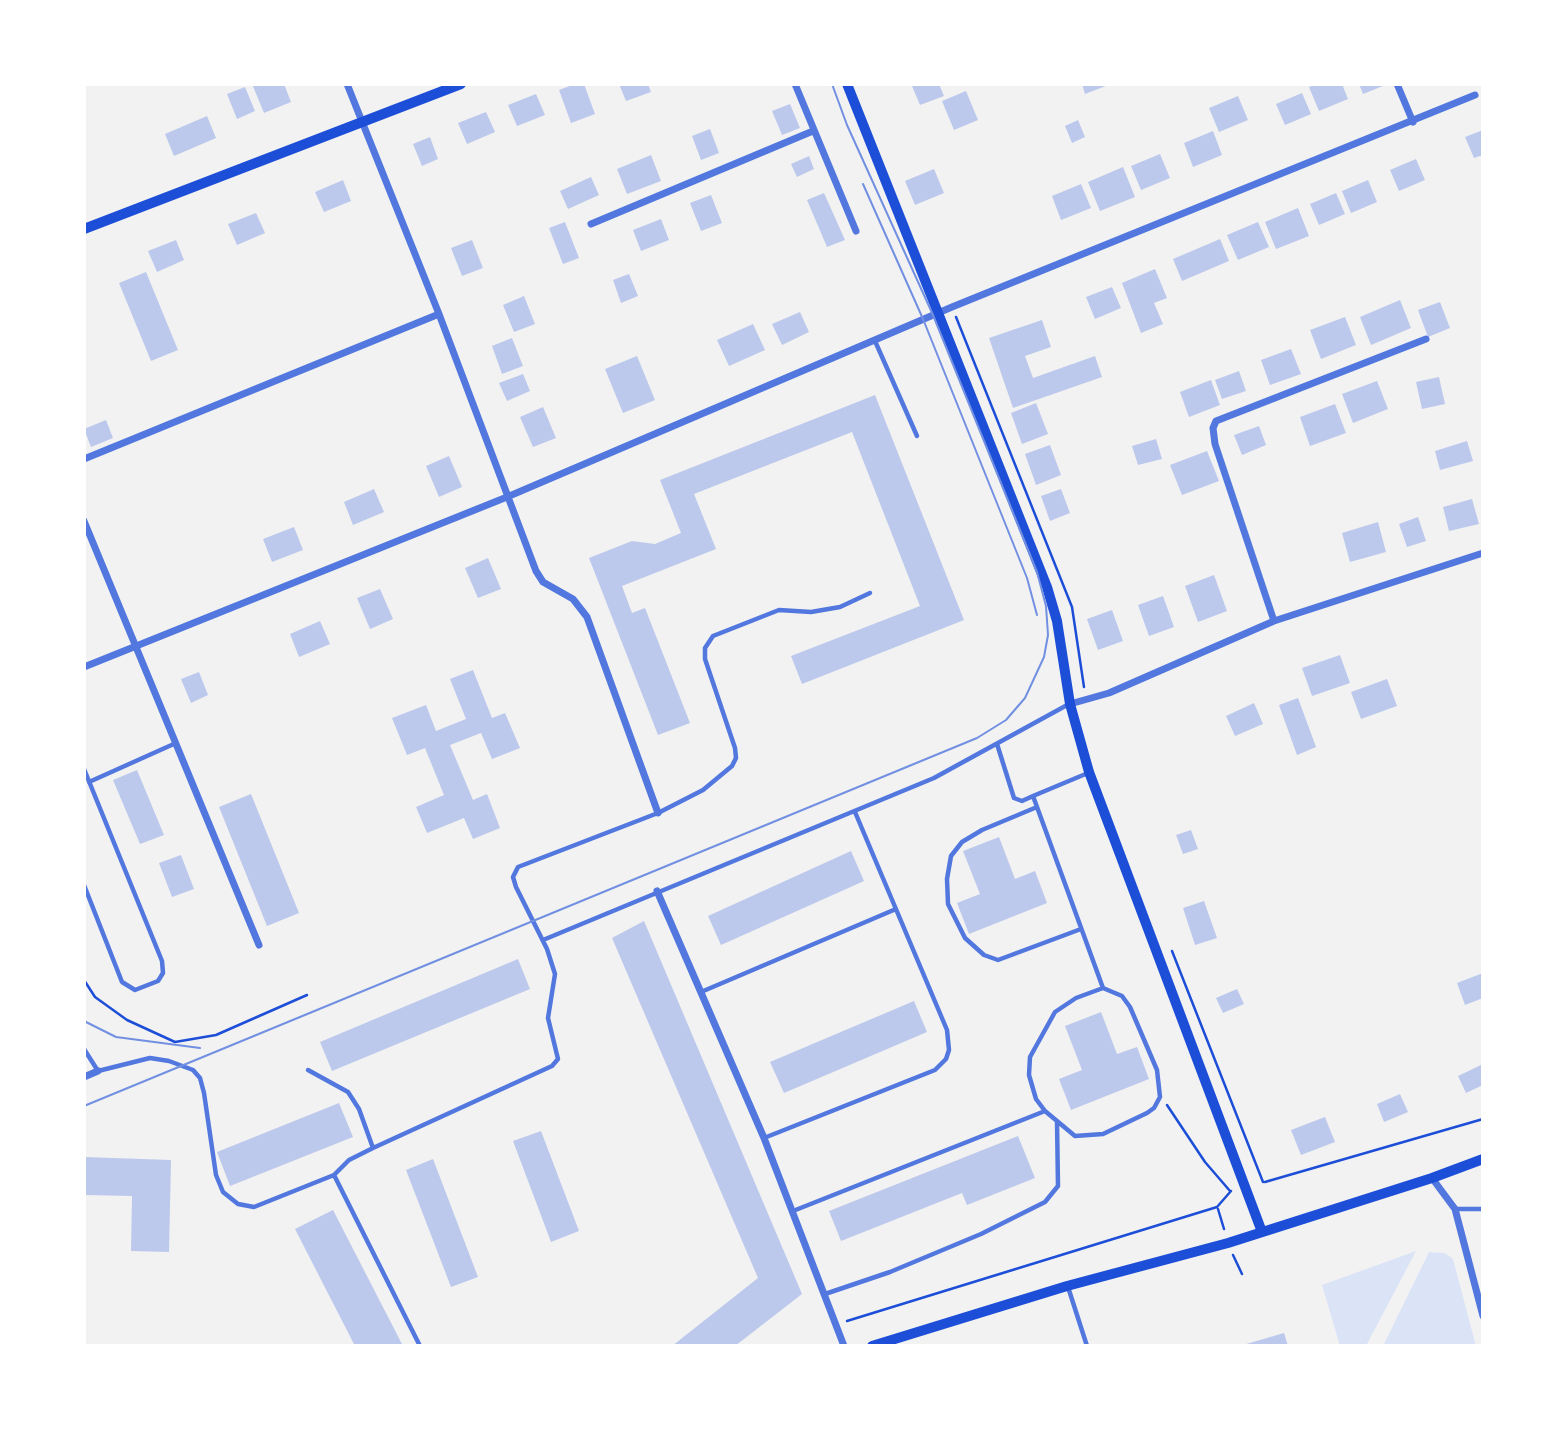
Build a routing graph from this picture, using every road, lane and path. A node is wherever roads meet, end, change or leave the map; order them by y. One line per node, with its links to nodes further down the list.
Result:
1 (347, 84): 8 (street)
2 (461, 84): 8 (main road)
3 (794, 84): 9 (street)
4 (847, 84): 14 (main road)
5 (1397, 84): 7 (street)
6 (1475, 95): 7 (street)
7 (1413, 122): 13 (street)
8 (362, 124): 11 (main road); 15 (street)
9 (813, 131): 10 (street); 12 (street)
10 (591, 224)
11 (84, 229)
12 (856, 231)
13 (952, 307): 14 (street); 27 (path)
14 (937, 313): 17 (street); 28 (main road)
15 (439, 314): 19 (street); 20 (street)
16 (1426, 339): 24 (street)
17 (875, 340): 18 (lane); 20 (street)
18 (917, 436)
19 (84, 459)
20 (507, 497): 25 (street); 37 (street)
21 (84, 521): 25 (street)
22 (1483, 553): 24 (street)
23 (870, 593): 37 (lane)
24 (1274, 621): 27 (street)
25 (136, 644): 26 (street); 29 (street)
26 (84, 667)
27 (1086, 698): 28 (street)
28 (1070, 704): 30 (lane); 32 (main road)
29 (176, 743): 33 (lane); 43 (street)
30 (997, 744): 34 (lane); 36 (lane)
31 (84, 769): 33 (lane)
32 (1088, 772): 34 (lane); 63 (main road)
33 (89, 782): 38 (lane)
34 (1033, 796): 35 (lane)
35 (1037, 807): 41 (lane); 41 (lane)
36 (855, 812): 39 (lane); 40 (lane)
37 (659, 813): 42 (lane)
38 (84, 885)
39 (657, 891): 42 (lane); 47 (street)
40 (896, 909): 47 (lane); 57 (lane)
41 (1081, 929): 46 (lane)
42 (543, 940): 58 (lane)
43 (259, 945)
44 (1172, 951): 62 (path)
45 (84, 980): 48 (path)
46 (1102, 988): 53 (lane); 54 (lane)
47 (700, 992): 57 (street)
48 (307, 995)
49 (84, 1049): 51 (lane)
50 (307, 1070): 58 (lane)
51 (98, 1072): 52 (street); 60 (lane)
52 (84, 1077)
53 (1160, 1097): 56 (lane); 64 (path)
54 (1045, 1111): 56 (lane); 67 (lane)
55 (1483, 1119): 62 (path)
56 (1057, 1121): 70 (lane)
57 (764, 1138): 67 (street)
58 (373, 1148): 60 (lane)
59 (1483, 1159): 61 (main road)
60 (334, 1175): 73 (lane)
61 (1432, 1178): 65 (street); 68 (main road)
62 (1263, 1182): 63 (path)
63 (1247, 1186): 64 (path); 68 (main road)
64 (1230, 1191): 72 (path)
65 (1455, 1209): 66 (lane); 71 (street)
66 (1483, 1209)
67 (793, 1211): 70 (street)
68 (1262, 1232): 69 (main road)
69 (1067, 1286): 75 (main road); 76 (lane)
70 (825, 1294): 72 (street)
71 (1483, 1316)
72 (837, 1324): 74 (street)
73 (420, 1346)
74 (844, 1346)
75 (872, 1346)
76 (1087, 1346)

